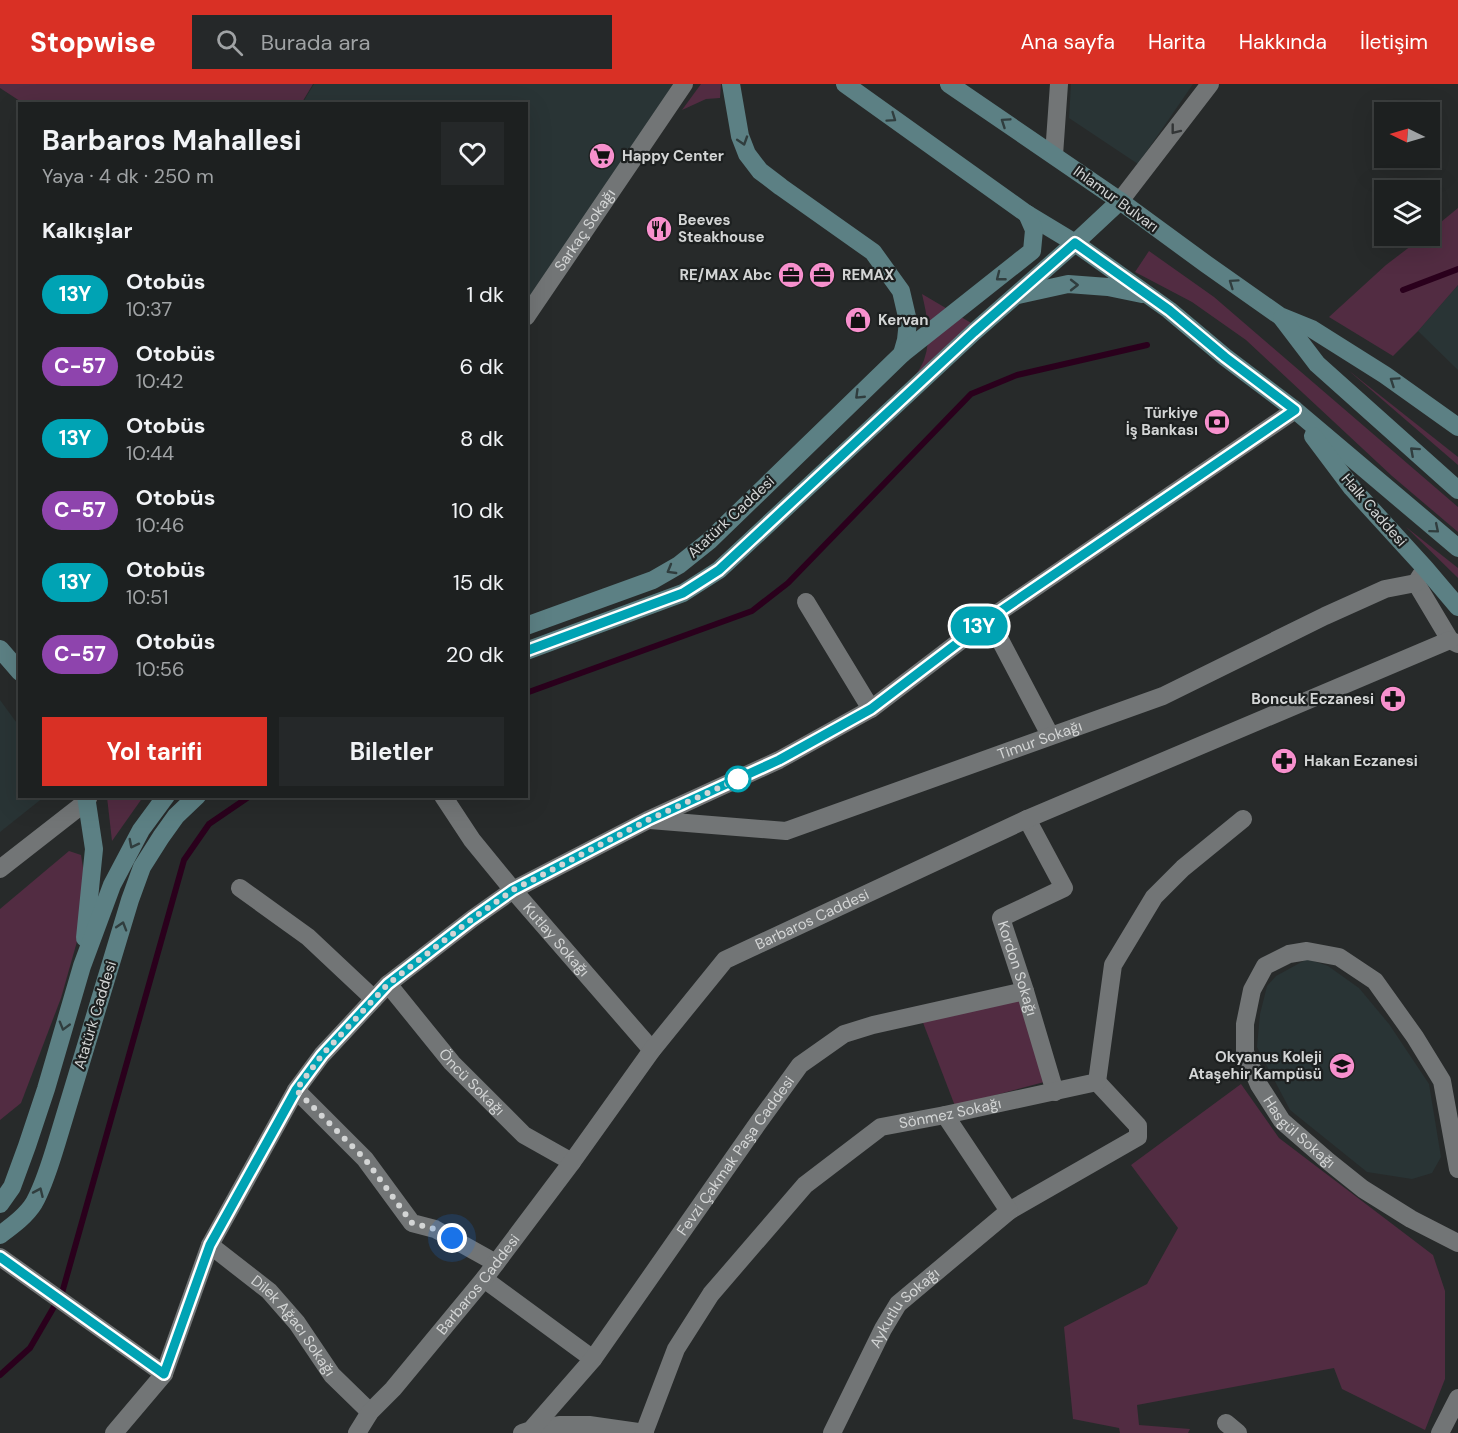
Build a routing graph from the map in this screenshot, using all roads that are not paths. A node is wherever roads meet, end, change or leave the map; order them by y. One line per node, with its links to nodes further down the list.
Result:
1 (684, 84): 14 (street, Sarkaç Sokağı)
2 (731, 84): 16 (main road, one-way to 16)
3 (845, 84): 9 (main road, one-way to 9)
4 (949, 84): 7 (main road, Ihlamur Bulvarı, one-way to 4)
5 (1059, 84): 7 (street)
6 (1210, 84): 8 (street, one-way to 8)
7 (1054, 155): 8 (main road, Ihlamur Bulvarı)
8 (1120, 201): 10 (main road, Atatürk Caddesi); 15 (main road, Ihlamur Bulvarı, one-way to 8)
9 (1028, 214): 10 (main road); 11 (main road)
10 (1075, 243): 11 (main road); 12 (main road); 13 (main road, Atatürk Caddesi)
11 (1032, 251): 16 (main road, Atatürk Caddesi, one-way to 16)
12 (1148, 295): 13 (main road, one-way to 12); 17 (main road)
13 (1017, 296): 28 (main road, Atatürk Caddesi)
14 (528, 314)
15 (1281, 316): 18 (main road, Ihlamur Bulvarı, one-way to 15); 19 (main road, Ihlamur Bulvarı, one-way to 15)
16 (902, 354): 25 (main road, Atatürk Caddesi, one-way to 25)
17 (1295, 410): 20 (main road, one-way to 20); 21 (main road, Halk Caddesi); 24 (street)
18 (1458, 428)
19 (1458, 490)
20 (1458, 548)
21 (1420, 576): 23 (main road, Halk Caddesi); 26 (street); 31 (street, Timur Sokağı)
22 (806, 602): 30 (street)
23 (1458, 607)
24 (989, 619): 30 (street); 31 (street)
25 (528, 625)
26 (1454, 642): 36 (street, Barbaros Caddesi)
27 (0, 650): 29 (main road)
28 (528, 650)
29 (18, 669)
30 (871, 709): 38 (street)
31 (1050, 735): 38 (street, Timur Sokağı)
32 (87, 798): 39 (street); 42 (main road)
33 (165, 798): 42 (main road, Atatürk Caddesi, one-way to 42)
34 (194, 798): 55 (main road, Atatürk Caddesi, one-way to 34)
35 (444, 798): 41 (street, Kutlay Sokağı)
36 (1027, 819): 44 (street, Kordon Sokağı); 46 (street, Barbaros Caddesi)
37 (1243, 819): 47 (street)
38 (648, 820): 41 (street)
39 (0, 869)
40 (240, 888): 45 (street)
41 (513, 890): 43 (street); 46 (street, Kutlay Sokağı)
42 (82, 966): 53 (main road, Atatürk Caddesi, one-way to 53)
43 (388, 984): 45 (street); 51 (street, Öncü Sokağı)
44 (1025, 991): 49 (street, Kordon Sokağı); 61 (street, Fevzi Çakmak Paşa Caddesi)
45 (375, 999): 48 (street)
46 (652, 1050): 51 (street, Barbaros Caddesi)
47 (1097, 1082): 49 (street, Sönmez Sokağı); 54 (street, Aykutlu Sokağı)
48 (296, 1090): 57 (street); 59 (street)
49 (1055, 1092): 50 (street, Sönmez Sokağı)
50 (945, 1115): 54 (street); 68 (street, Sönmez Sokağı)
51 (572, 1162): 59 (street, Barbaros Caddesi)
52 (1458, 1169): 56 (street, Hasgül Sokağı)
53 (0, 1204)
54 (1009, 1211): 69 (street, Aykutlu Sokağı)
55 (0, 1235)
56 (1458, 1243)
57 (210, 1245): 62 (street); 64 (street, Dilek Ağacı Sokağı)
58 (0, 1257): 62 (street)
59 (496, 1263): 60 (street, Barbaros Caddesi)
60 (484, 1279): 61 (street); 64 (street, Barbaros Caddesi)
61 (593, 1359): 65 (street, Fevzi Çakmak Paşa Caddesi)
62 (164, 1374): 66 (street)
63 (1458, 1398): 70 (street)
64 (370, 1412): 67 (street, Barbaros Caddesi)
65 (526, 1431): 68 (street)
66 (114, 1433)
67 (357, 1433)
68 (645, 1433)
69 (832, 1433)
70 (1440, 1433)

